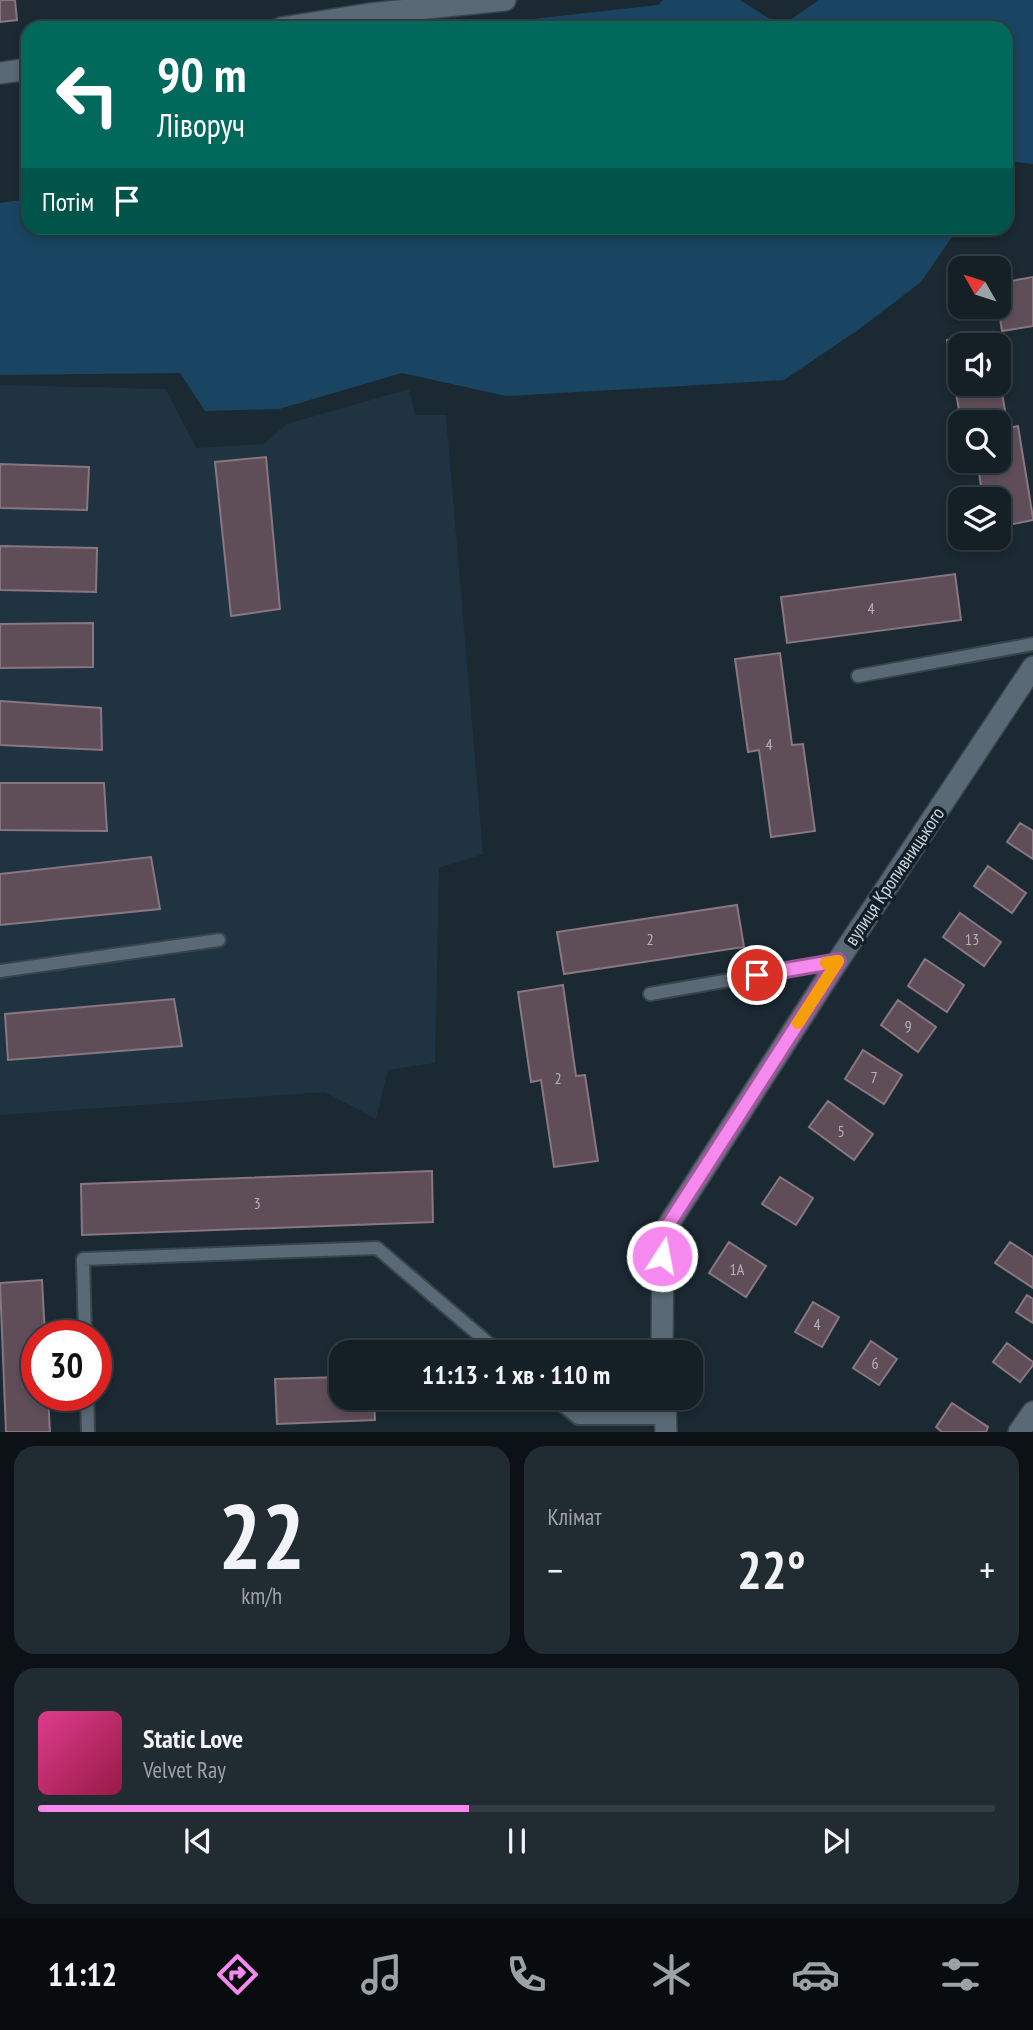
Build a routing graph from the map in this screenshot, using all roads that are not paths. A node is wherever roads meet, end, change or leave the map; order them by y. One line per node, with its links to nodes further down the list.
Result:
1 (349, 0): 3 (street)
2 (505, 0): 3 (street)
3 (369, 14): 4 (street)
4 (325, 21)
5 (21, 70): 6 (street)
6 (0, 73)
7 (1033, 644): 9 (lane)
8 (1033, 667): 11 (street, вулиця Кропивницького)
9 (858, 676)
10 (219, 940): 12 (lane)
11 (838, 961): 13 (lane); 16 (street, вулиця Кропивницького)
12 (0, 971)
13 (650, 993)
14 (85, 1320): 15 (lane)
15 (485, 1340)
16 (662, 1340)
17 (568, 1410): 20 (lane)
18 (87, 1411): 21 (lane)
19 (1033, 1412): 22 (street)
20 (665, 1416)
21 (88, 1432)
22 (1019, 1432)

